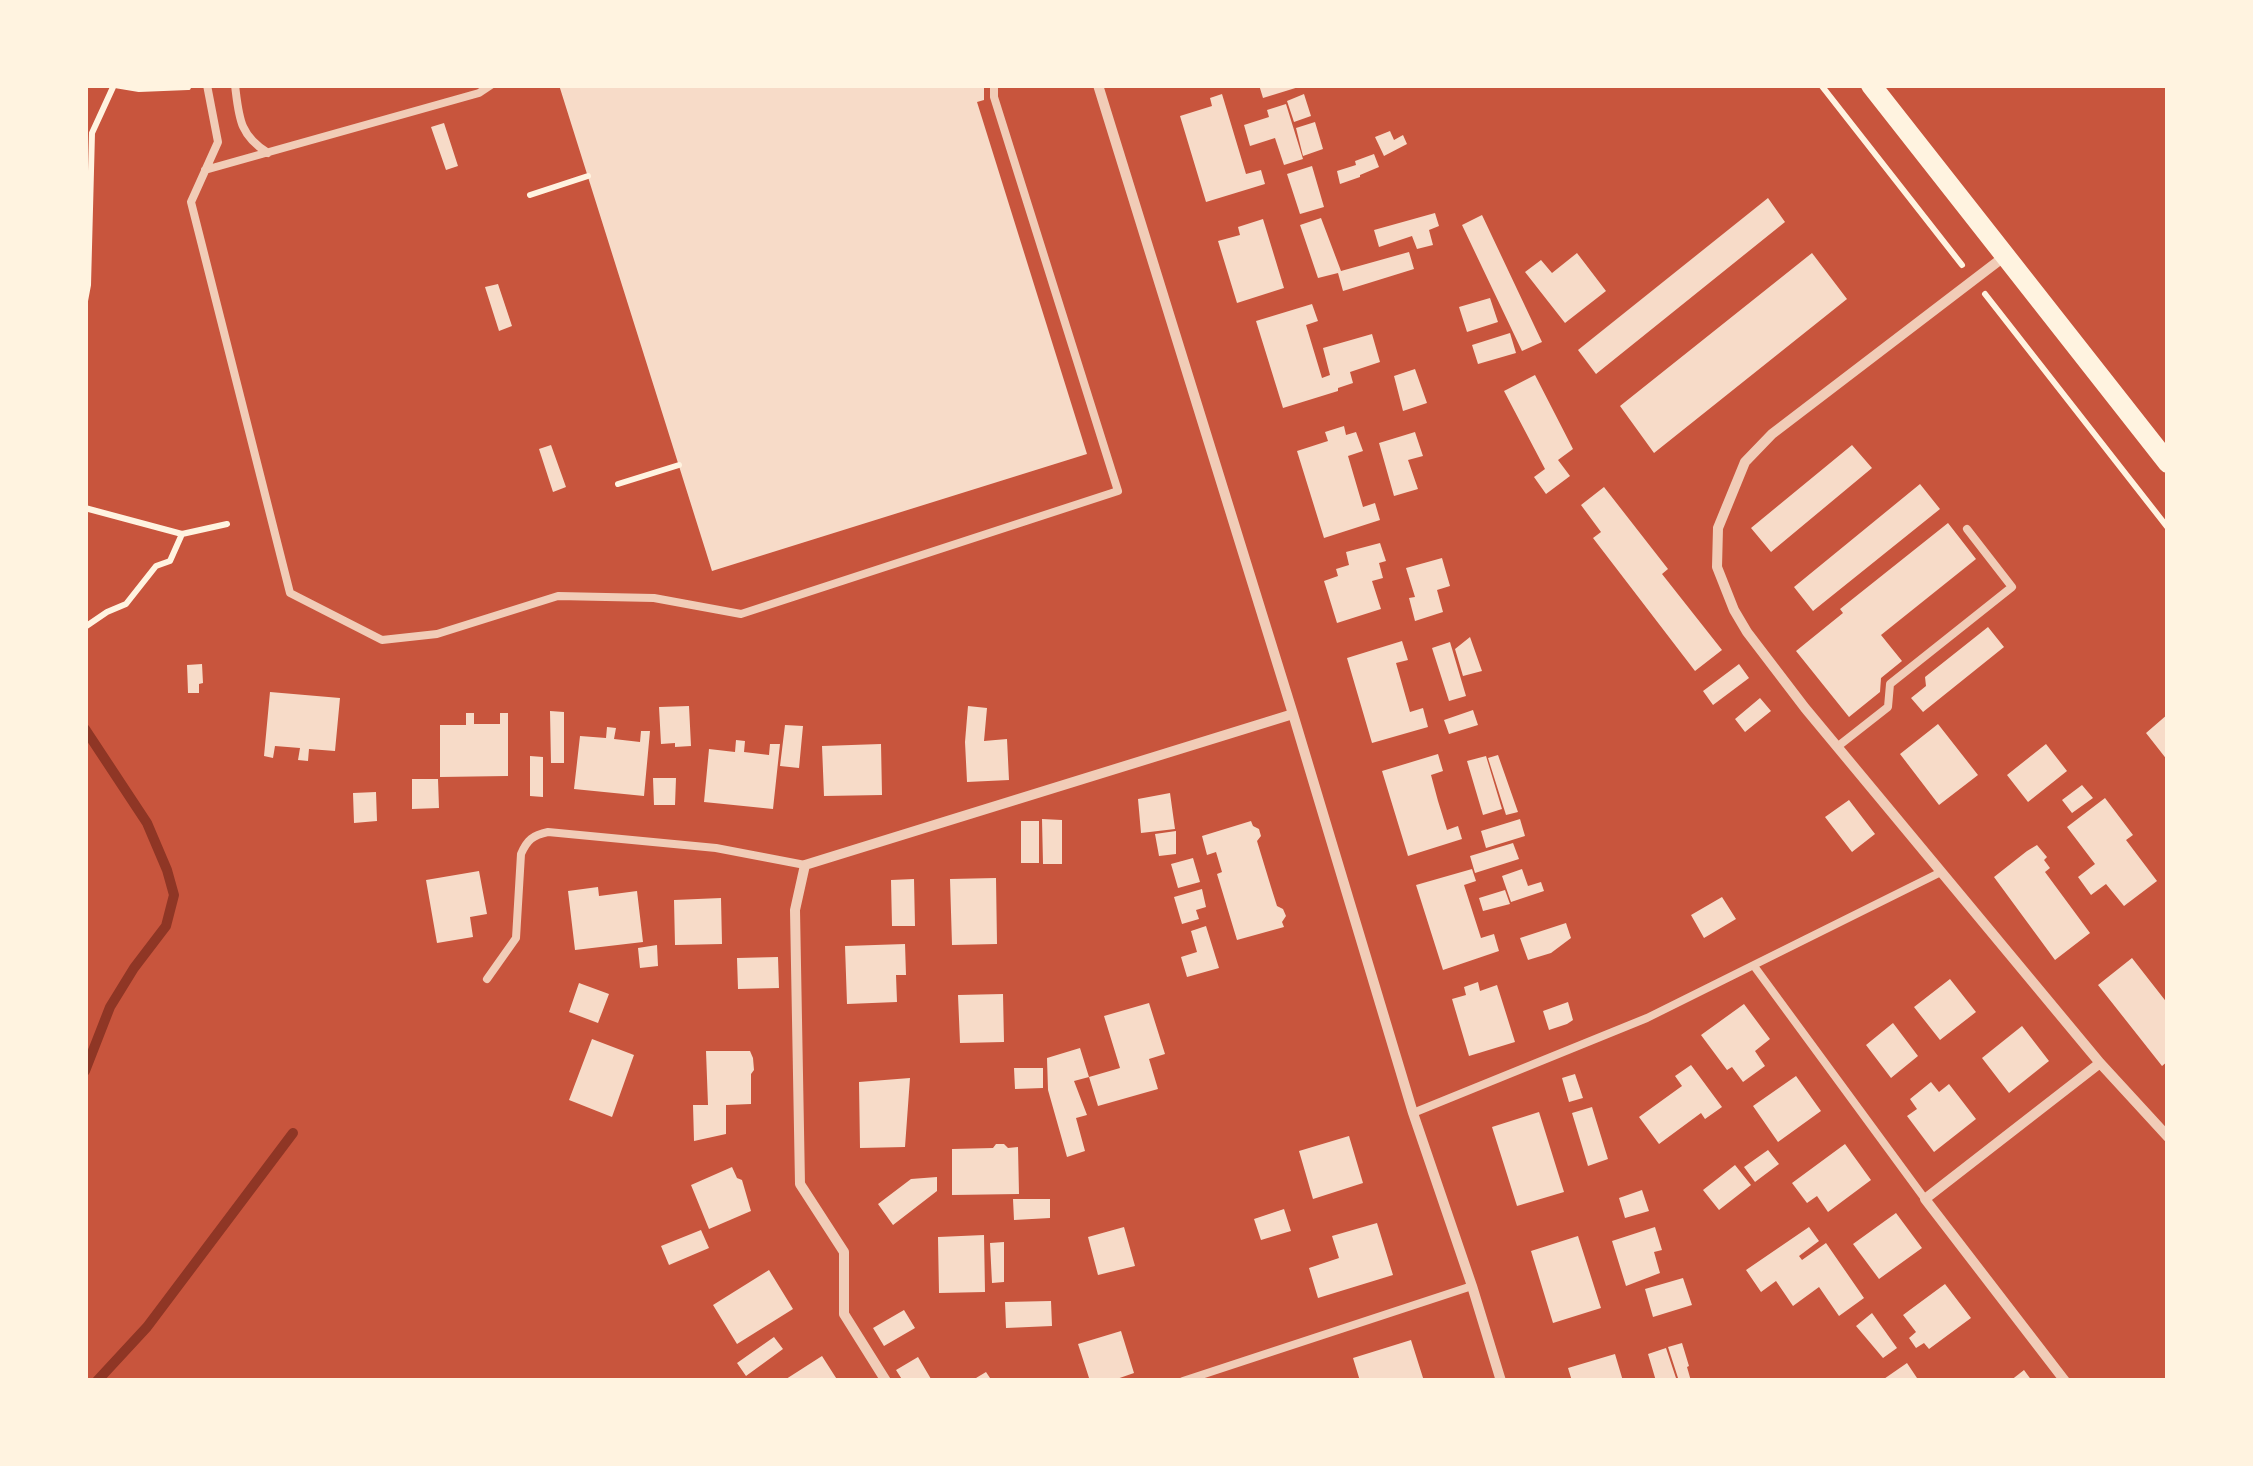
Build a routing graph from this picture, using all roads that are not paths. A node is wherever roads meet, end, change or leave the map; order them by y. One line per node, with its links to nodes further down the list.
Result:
1 (207, 85): 8 (lane)
2 (235, 85): 7 (lane)
3 (491, 85): 7 (lane)
4 (994, 85): 8 (lane)
5 (1098, 85): 12 (street)
6 (1870, 85): 9 (main road)
7 (268, 153): 8 (lane)
8 (205, 170)
9 (2005, 256): 10 (main road); 13 (street)
10 (2168, 463)
11 (1966, 530): 13 (lane)
12 (1292, 714): 14 (street); 19 (street)
13 (1838, 747): 15 (street)
14 (805, 865): 17 (lane); 24 (street)
15 (1941, 872): 16 (lane); 18 (street)
16 (1754, 966): 19 (lane); 21 (lane)
17 (487, 979)
18 (2100, 1063): 20 (street); 21 (street)
19 (1413, 1114): 22 (street)
20 (2168, 1137)
21 (1925, 1198): 26 (street)
22 (1472, 1286): 23 (lane); 25 (street)
23 (1182, 1380)
24 (886, 1381)
25 (1500, 1381)
26 (2065, 1381)

